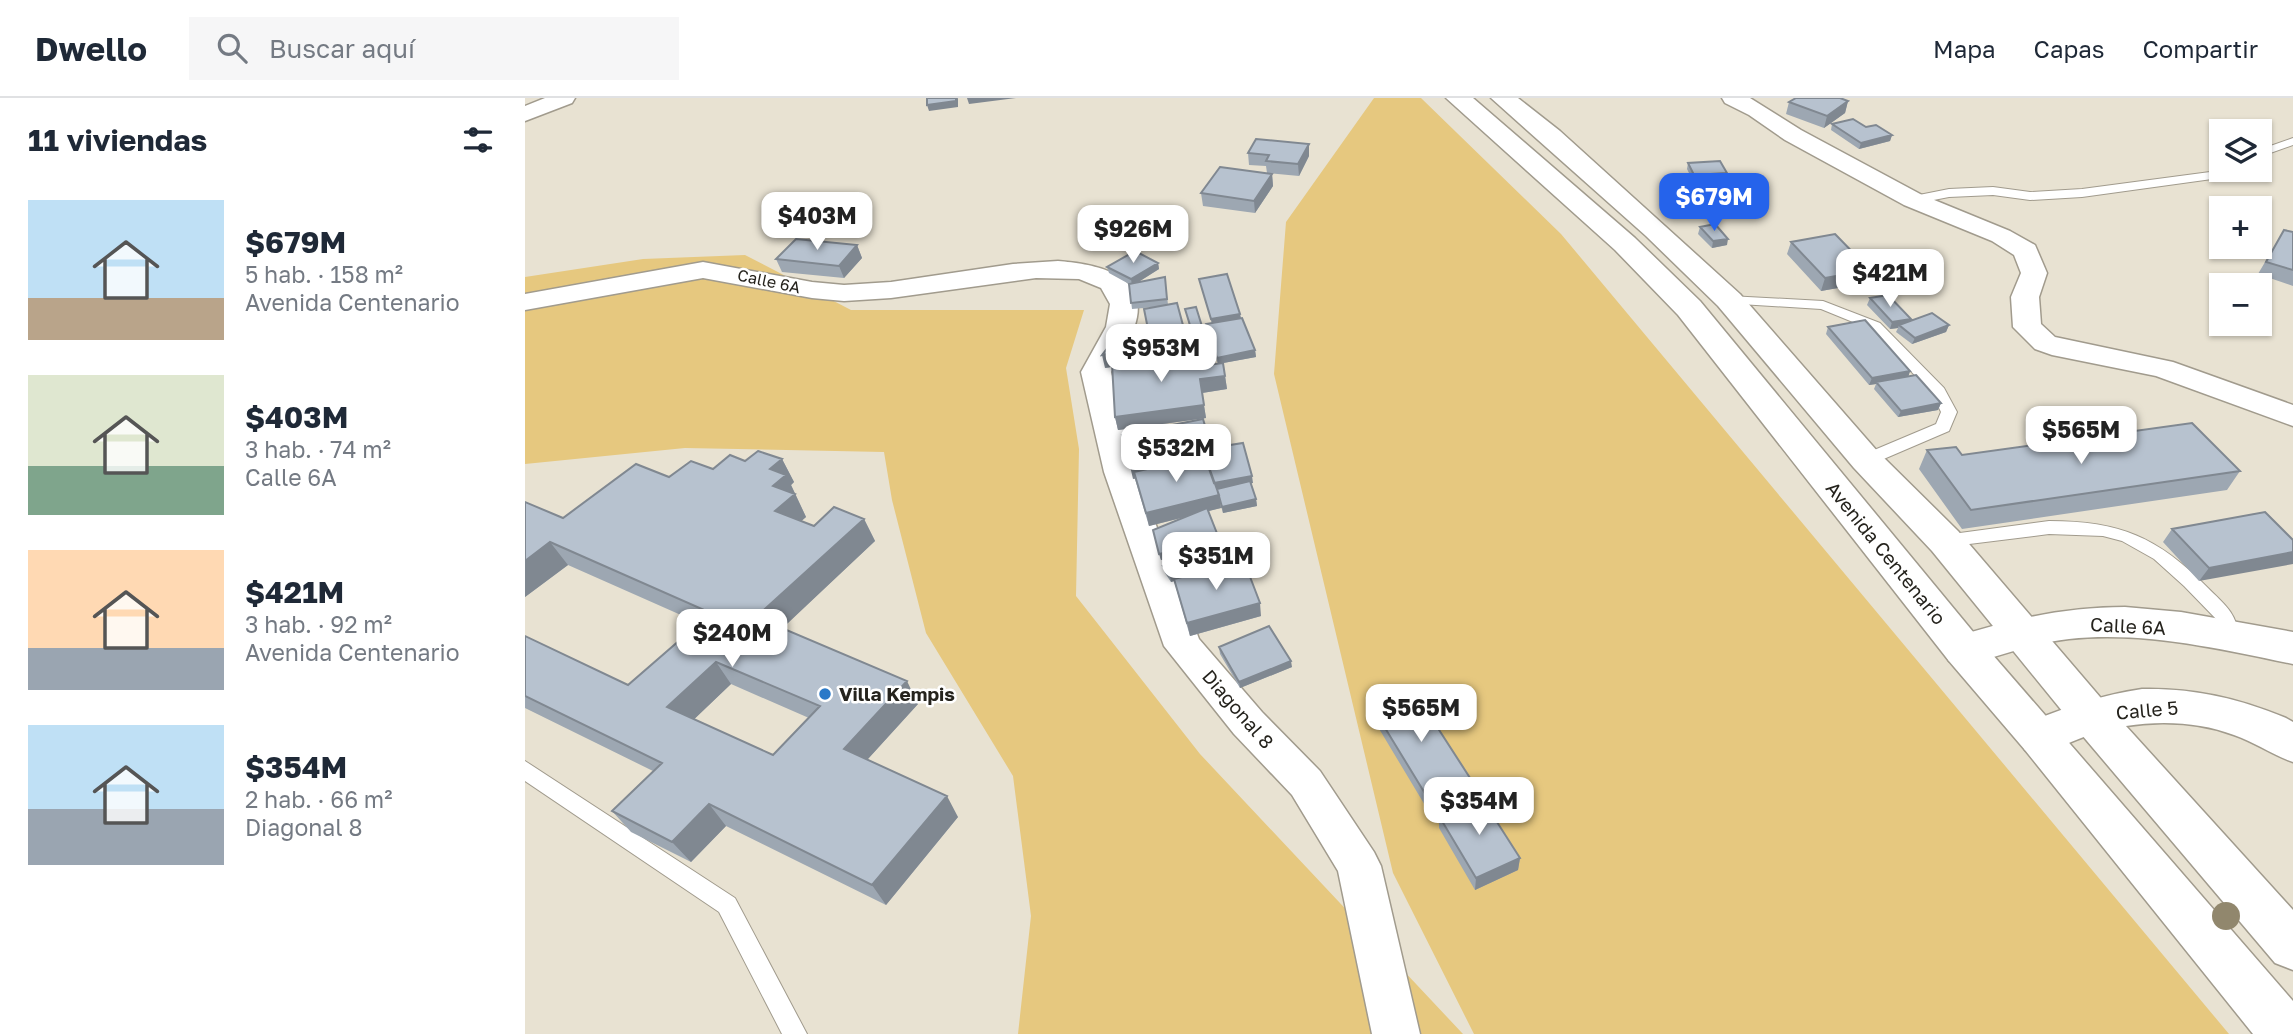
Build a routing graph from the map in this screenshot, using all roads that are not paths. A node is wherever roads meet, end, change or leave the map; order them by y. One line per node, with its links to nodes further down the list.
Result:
1 (564, 98): 5 (street)
2 (1458, 98): 15 (main road, Avenida Centenario)
3 (1503, 98): 10 (main road)
4 (1733, 98): 9 (street)
5 (525, 114)
6 (2293, 141): 7 (lane)
7 (2272, 150)
8 (2209, 175): 9 (lane)
9 (1913, 200): 13 (street)
10 (1729, 300): 14 (main road); 16 (lane)
11 (525, 302): 12 (street, Calle 6A)
12 (1096, 372): 28 (street, Diagonal 8)
13 (2293, 416)
14 (1831, 418): 15 (main road); 16 (main road)
15 (1785, 427): 21 (main road, Avenida Centenario)
16 (1865, 460): 17 (main road)
17 (1944, 541): 18 (main road); 19 (lane)
18 (2020, 633): 19 (main road, Calle 6A); 21 (main road, Calle 6A); 22 (main road)
19 (2230, 636): 20 (main road, Calle 6A)
20 (2293, 648)
21 (1964, 650): 23 (main road, Avenida Centenario)
22 (2091, 716): 23 (main road, Calle 5); 24 (main road, Calle 5); 26 (main road)
23 (2040, 737): 29 (main road, Avenida Centenario)
24 (2293, 744)
25 (525, 770): 27 (lane)
26 (2293, 946)
27 (795, 1034)
28 (1396, 1034)
29 (2287, 1034)

